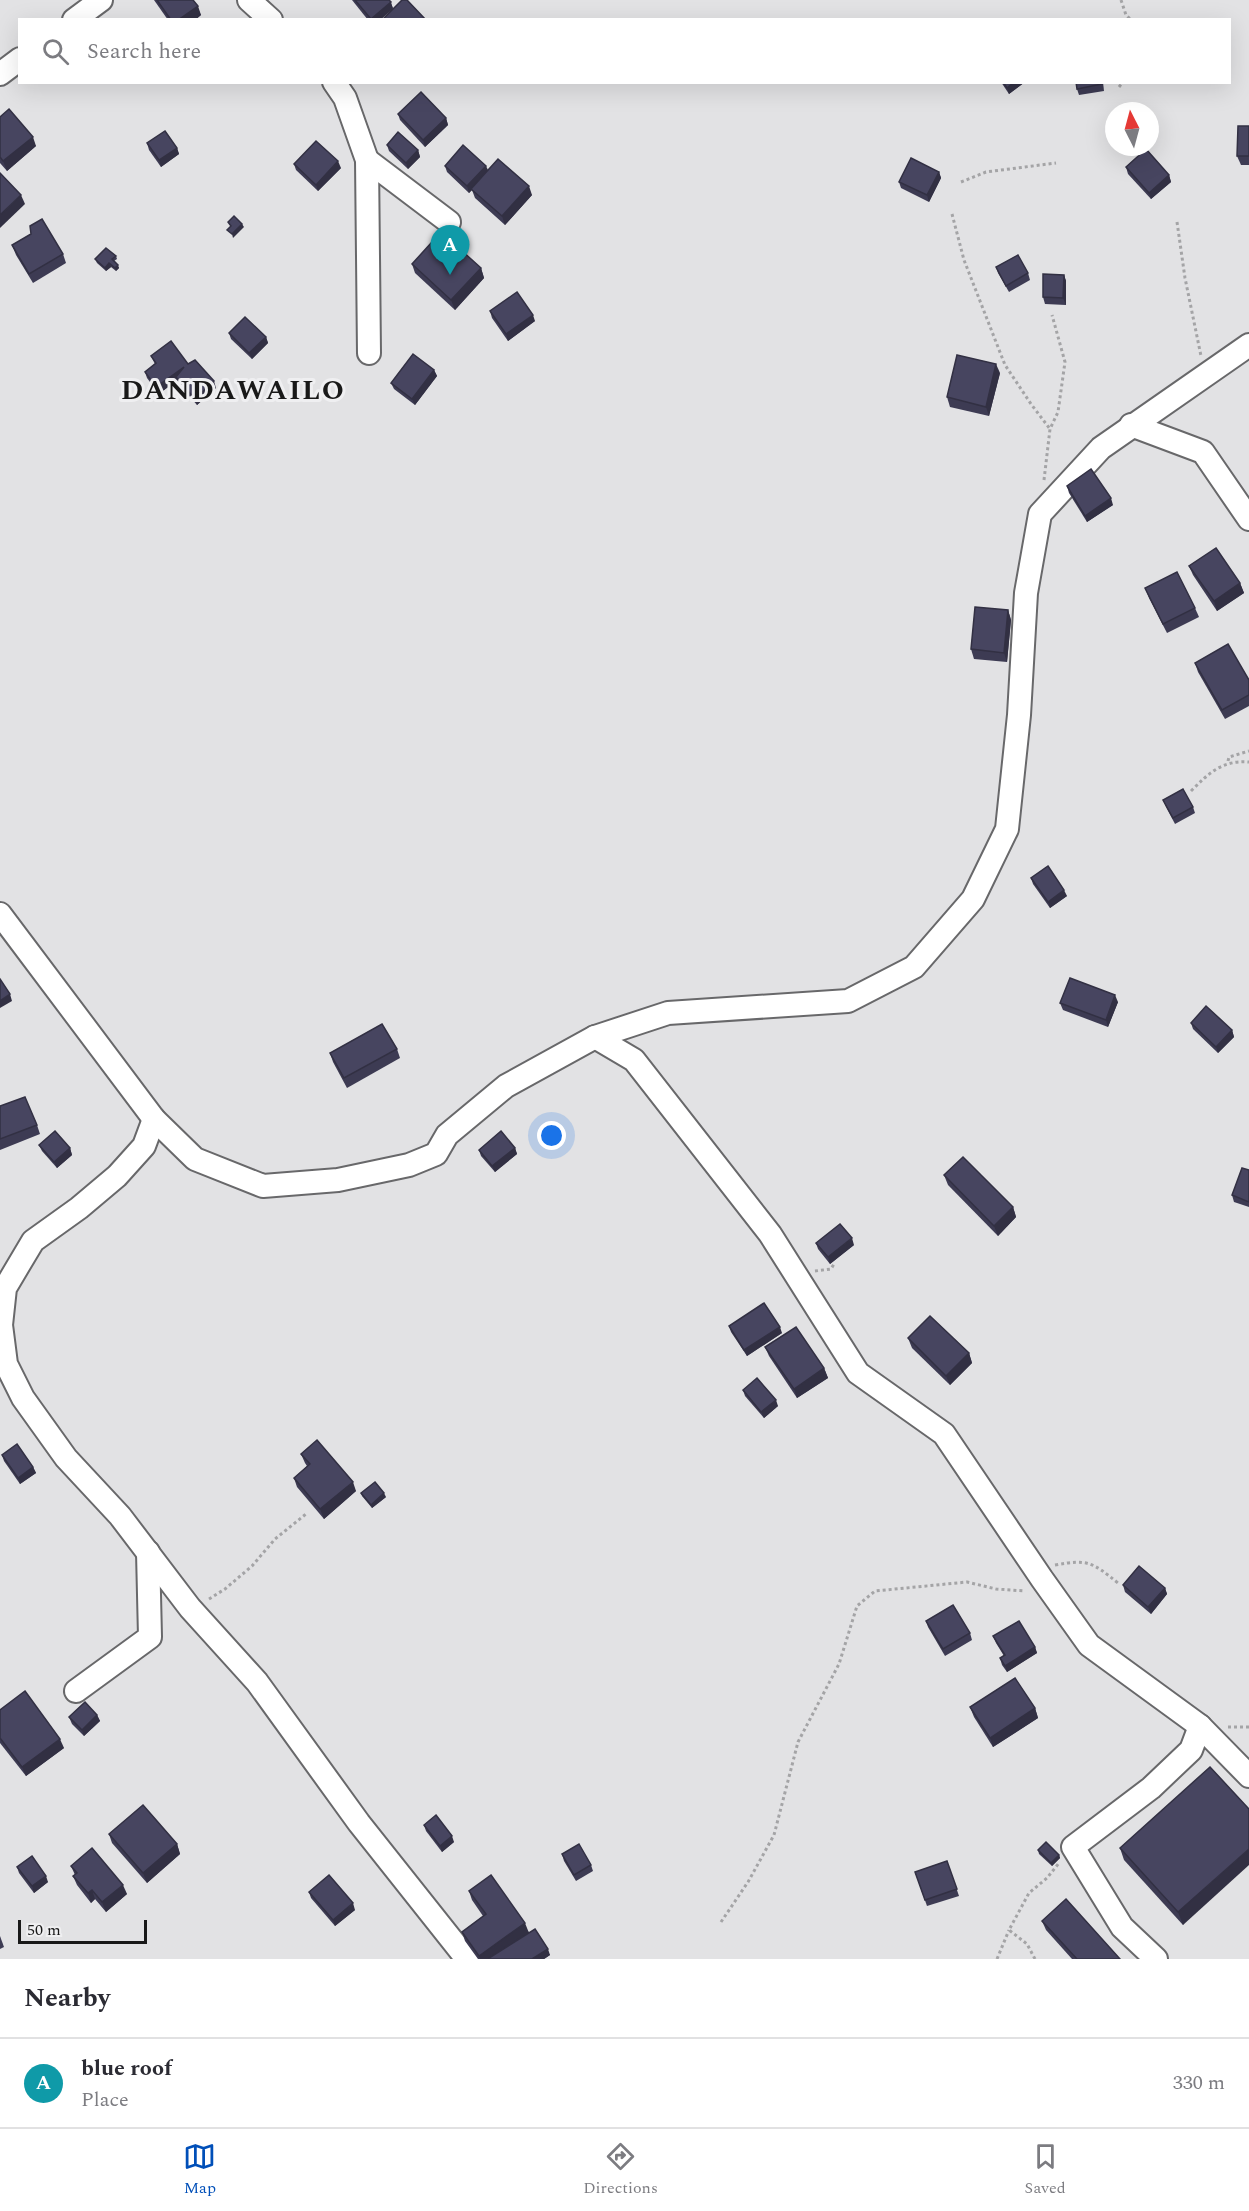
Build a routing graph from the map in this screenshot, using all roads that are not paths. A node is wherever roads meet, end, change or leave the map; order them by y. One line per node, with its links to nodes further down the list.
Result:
1 (101, 0): 3 (street)
2 (249, 0): 4 (street)
3 (77, 18)
4 (269, 18)
5 (18, 61): 6 (street)
6 (0, 74)
7 (335, 84): 8 (street)
8 (367, 160): 9 (street); 11 (street)
9 (450, 222)
10 (1249, 345): 12 (street)
11 (369, 352)
12 (1131, 425): 13 (street); 15 (street)
13 (1249, 519)
14 (0, 914): 16 (street)
15 (595, 1037): 16 (street); 20 (street)
16 (154, 1119): 17 (street)
17 (2, 1285): 18 (street)
18 (148, 1552): 19 (street); 22 (street)
19 (76, 1691)
20 (1200, 1726): 21 (street); 23 (street)
21 (1249, 1776)
22 (467, 1959)
23 (1156, 1959)

